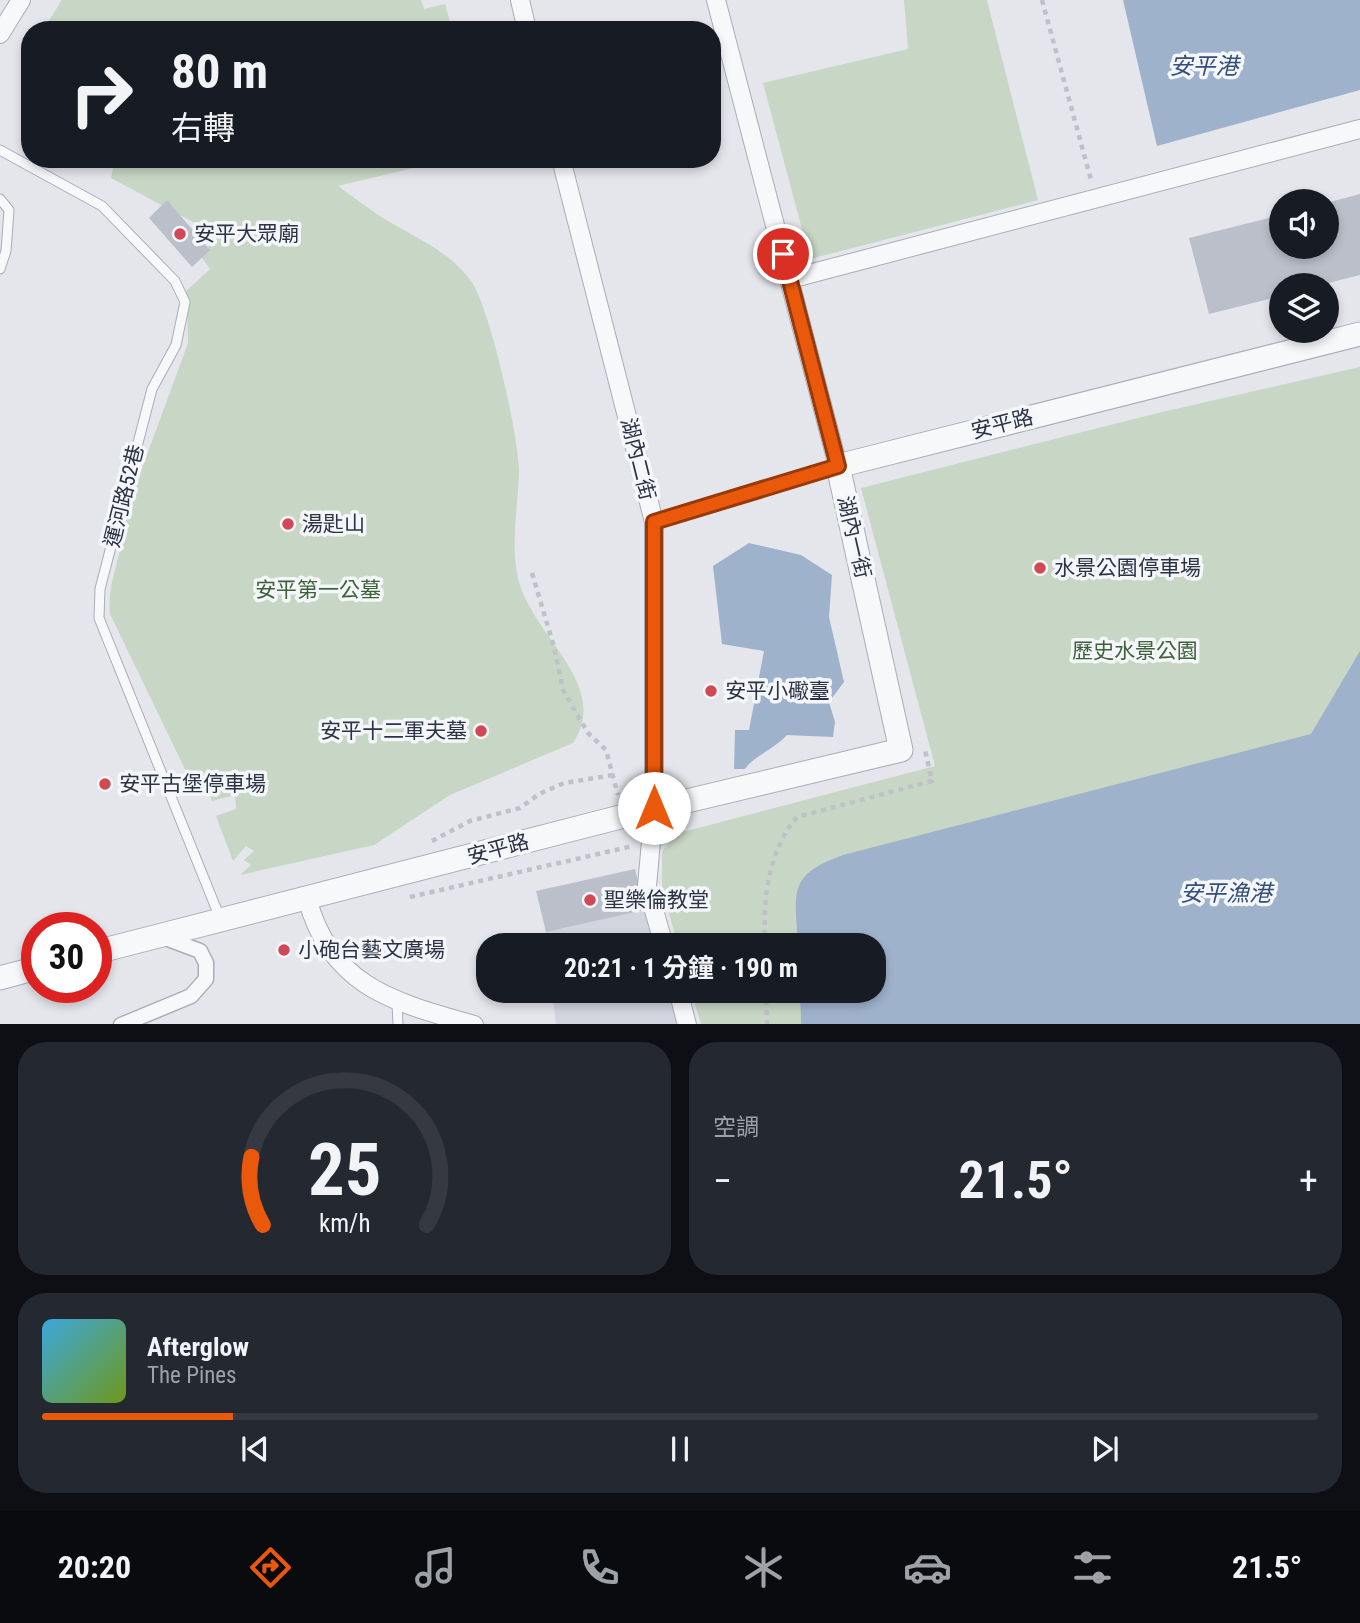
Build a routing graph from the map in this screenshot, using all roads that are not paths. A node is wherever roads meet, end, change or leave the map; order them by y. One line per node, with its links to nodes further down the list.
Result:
1 (21, 0): 5 (street)
2 (520, 0): 4 (street)
3 (716, 0): 13 (street, 湖內一街)
4 (525, 21)
5 (0, 34)
6 (1360, 129): 13 (street)
7 (0, 150): 8 (lane, 運河路52巷)
8 (21, 162)
9 (33, 168): 20 (lane, 運河路52巷)
10 (563, 168): 16 (street, 湖內二街)
11 (0, 199): 12 (lane)
12 (0, 269)
13 (790, 279): 15 (street, 湖內一街)
14 (1360, 334): 15 (street, 安平路)
15 (838, 466): 16 (lane); 17 (street, 湖內一街)
16 (654, 522): 18 (street, 湖內二街)
17 (901, 750): 18 (street, 安平路)
18 (654, 808): 19 (street, 安平路); 21 (street, 湖內二街)
19 (307, 898): 20 (street, 安平路); 26 (street)
20 (220, 919): 22 (street, 安平路)
21 (661, 933)
22 (157, 935): 23 (street, 安平路); 28 (street)
23 (112, 948)
24 (21, 972): 25 (street)
25 (0, 978)
26 (397, 1003): 29 (lane); 30 (street)
27 (681, 1003): 31 (street)
28 (121, 1024)
29 (398, 1024)
30 (474, 1024)
31 (687, 1024)

